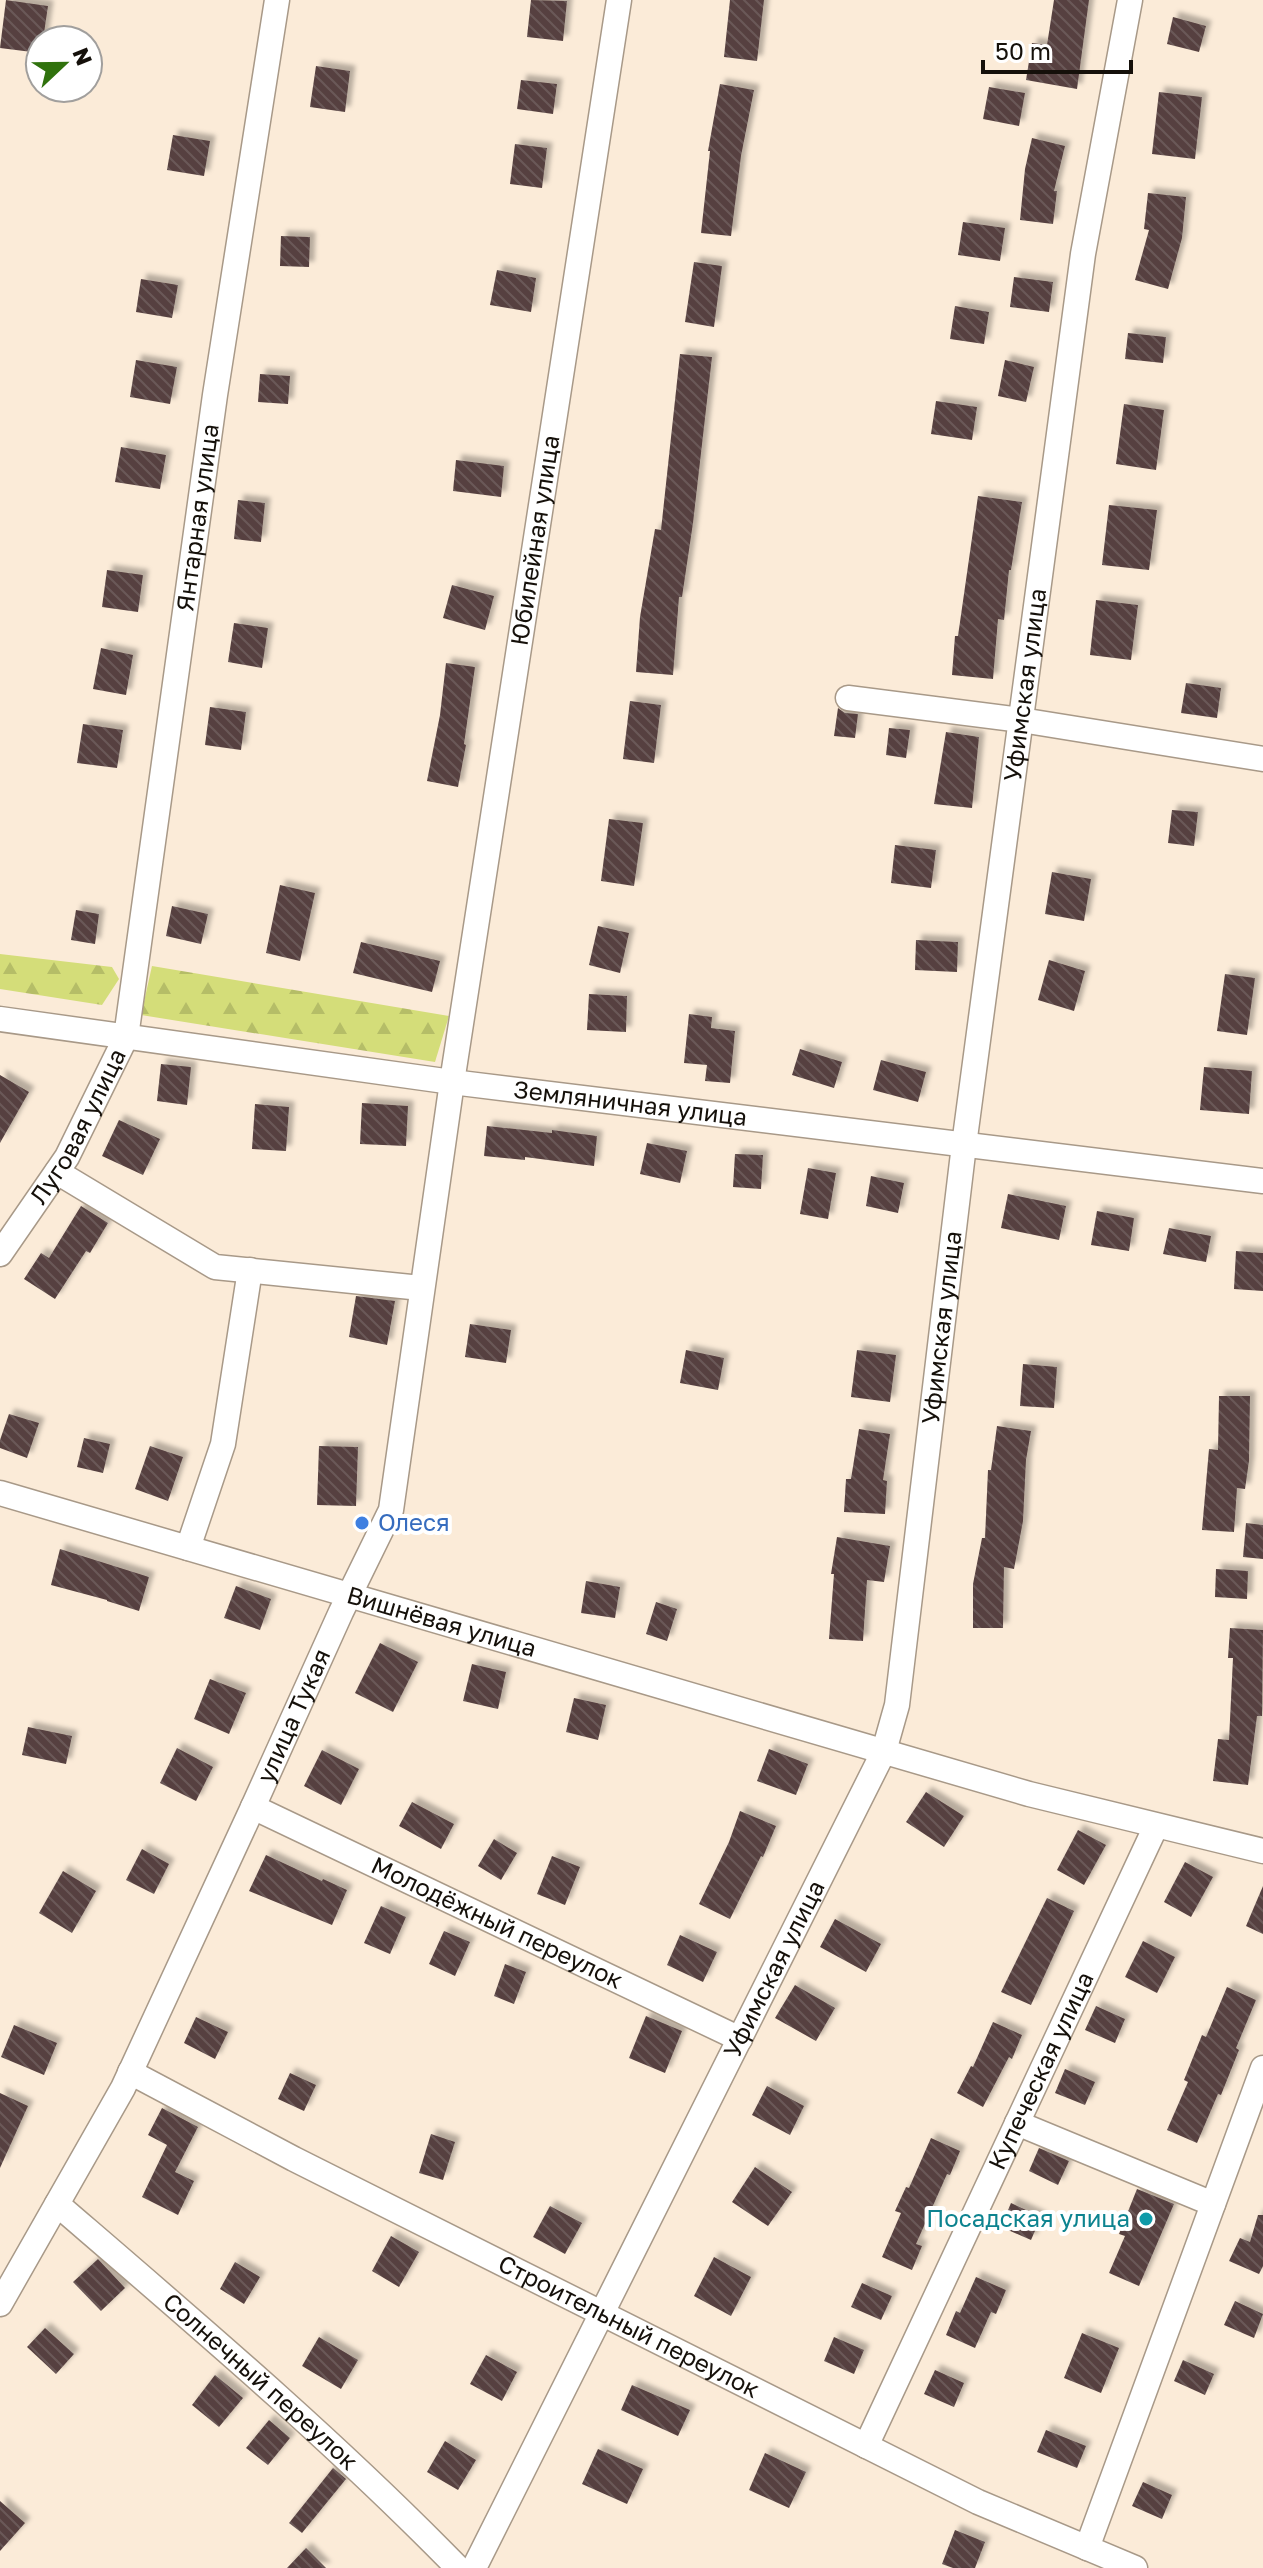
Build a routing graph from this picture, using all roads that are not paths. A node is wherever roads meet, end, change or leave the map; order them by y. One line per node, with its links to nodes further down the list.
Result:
1 (277, 0): 8 (street, Янтарная улица)
2 (619, 0): 9 (street, Юбилейная улица)
3 (1130, 0): 5 (street, Уфимская улица)
4 (848, 698): 5 (street)
5 (1021, 720): 6 (street); 10 (street, Уфимская улица)
6 (1263, 759)
7 (0, 1019): 8 (street, Земляничная улица)
8 (126, 1037): 9 (street, Земляничная улица); 11 (street, Луговая улица)
9 (452, 1082): 10 (street, Земляничная улица); 15 (street, улица Тукая)
10 (964, 1145): 12 (street, Земляничная улица); 19 (street, Уфимская улица)
11 (57, 1172): 13 (street, Луговая улица); 14 (street)
12 (1263, 1181)
13 (0, 1254)
14 (250, 1270): 15 (street); 17 (street)
15 (421, 1288): 18 (street, улица Тукая)
16 (0, 1493): 17 (street, Вишнёвая улица)
17 (188, 1548): 18 (street, Вишнёвая улица)
18 (349, 1595): 19 (street, Вишнёвая улица); 20 (street, улица Тукая)
19 (884, 1751): 21 (street, Вишнёвая улица); 23 (street, Уфимская улица)
20 (253, 1807): 23 (street, Молодёжный переулок); 25 (street, улица Тукая)
21 (1156, 1826): 22 (street, Вишнёвая улица); 26 (street, Купеческая улица)
22 (1263, 1851)
23 (740, 2039): 30 (street, Уфимская улица)
24 (1263, 2068): 28 (street)
25 (130, 2072): 27 (street, улица Тукая); 30 (street, Строительный переулок)
26 (1017, 2123): 28 (street); 31 (street, Купеческая улица)
27 (57, 2204): 29 (street, улица Тукая); 33 (street, Солнечный переулок)
28 (1213, 2204): 32 (street)
29 (0, 2304)
30 (601, 2314): 31 (street, Строительный переулок); 34 (street, Уфимская улица)
31 (866, 2446): 32 (street, Строительный переулок)
32 (1087, 2548): 35 (street, Строительный переулок)
33 (458, 2568)
34 (474, 2568)
35 (1135, 2568)

